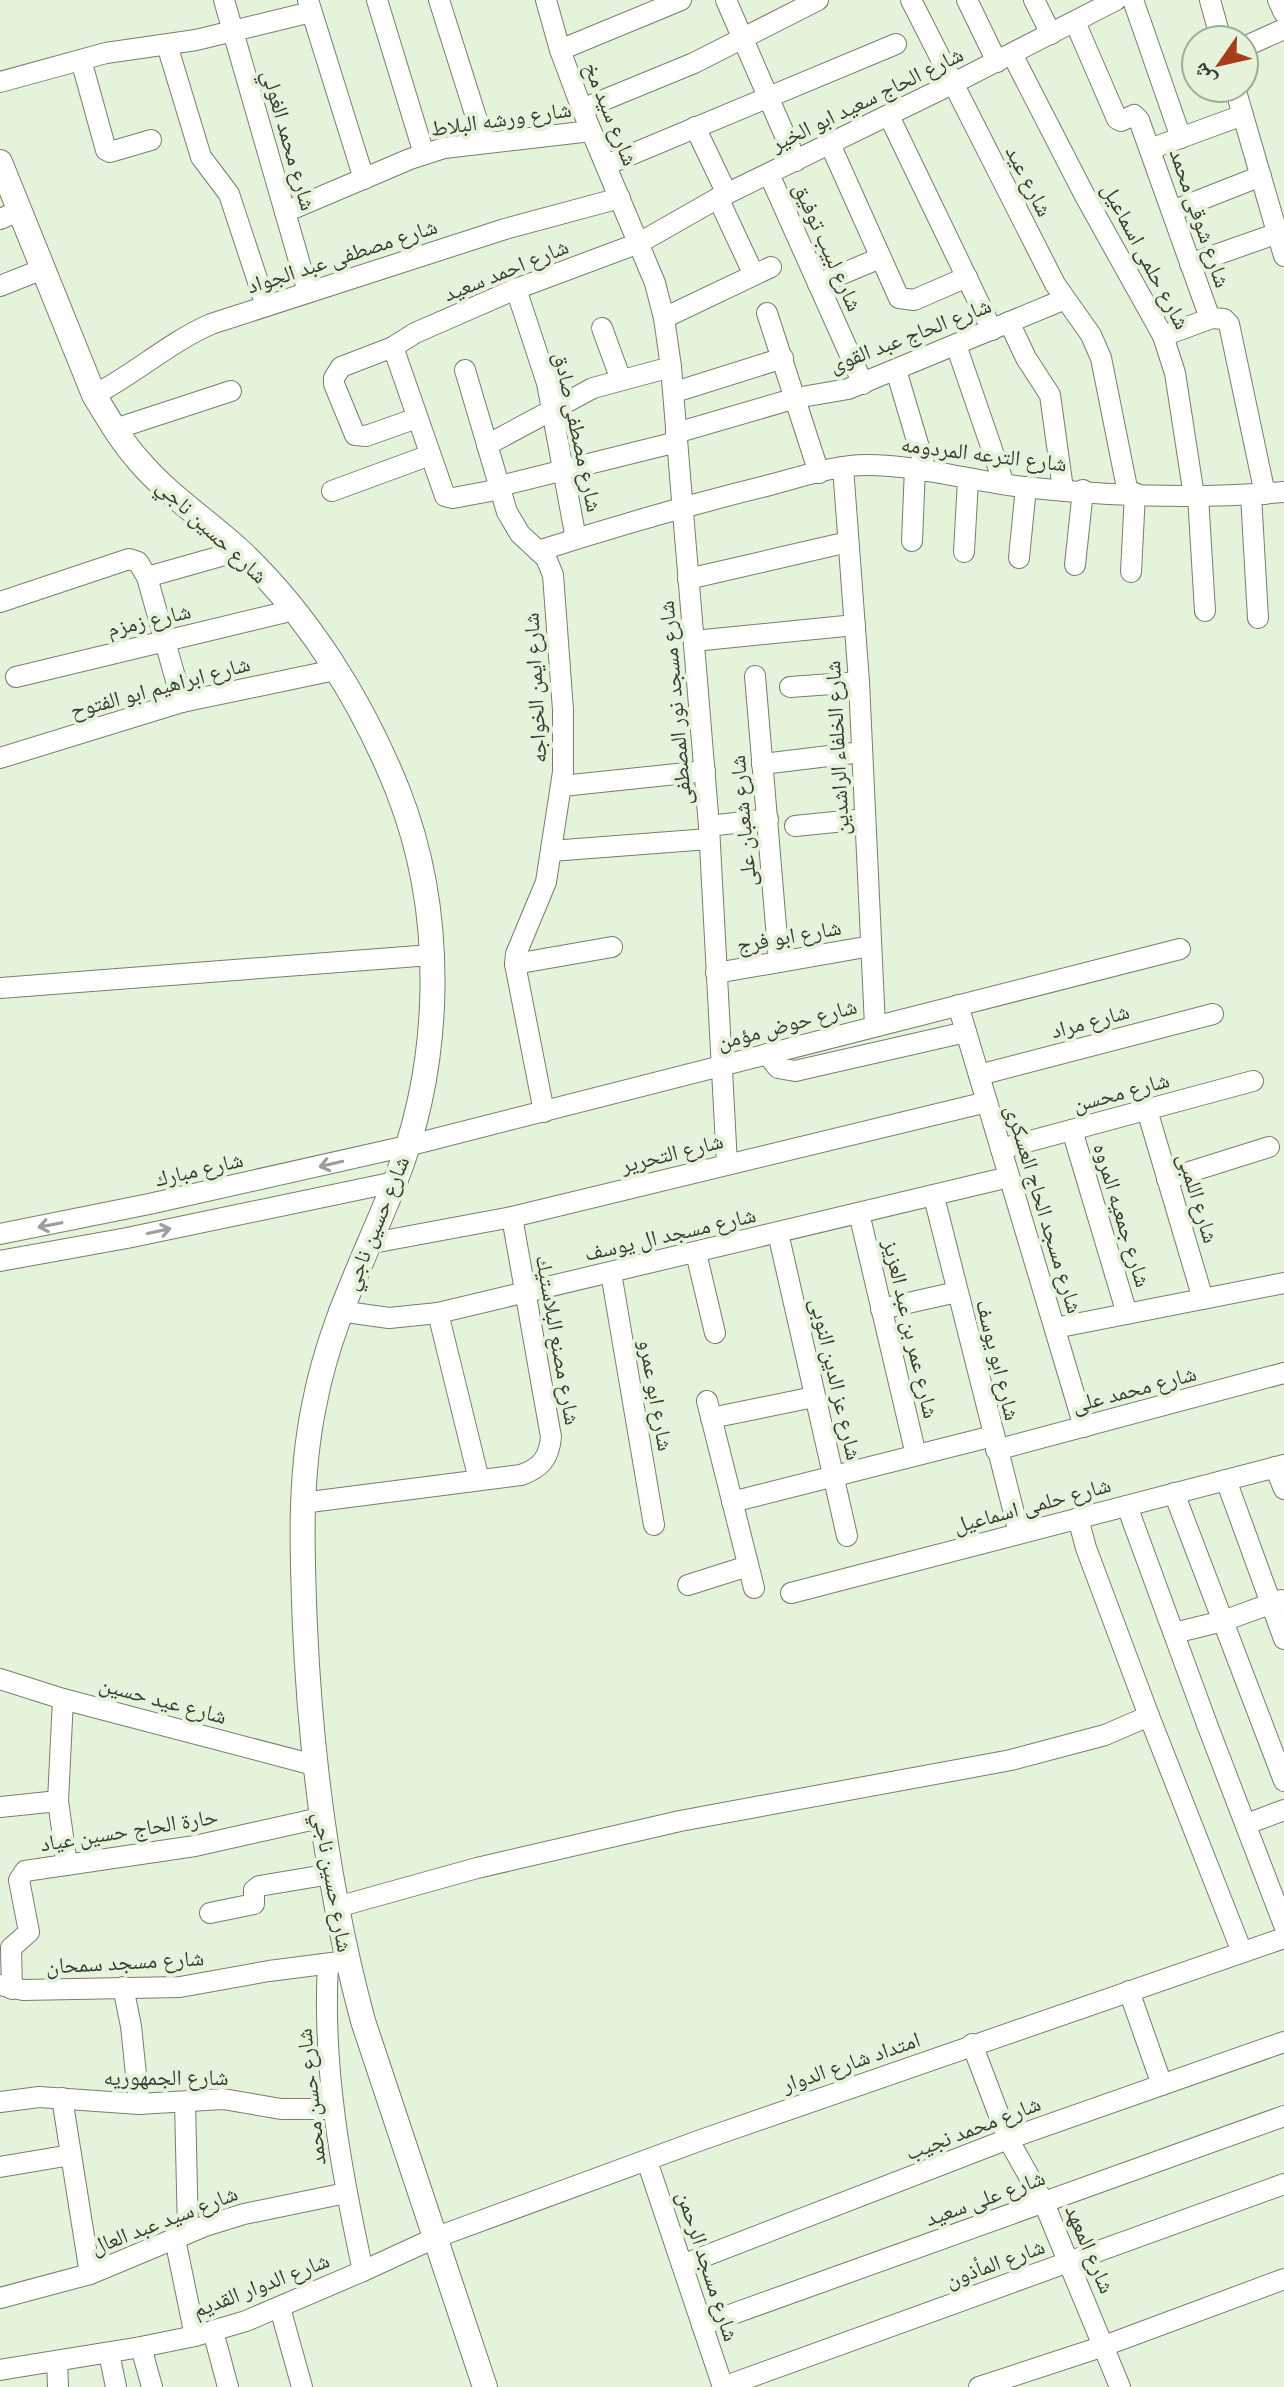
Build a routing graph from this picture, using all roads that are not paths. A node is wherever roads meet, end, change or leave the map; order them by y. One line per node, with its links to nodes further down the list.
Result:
1 (224, 0): 20 (street, شارع محمد الغولي)
2 (377, 0): 43 (street)
3 (439, 0): 40 (street)
4 (546, 0): 26 (street, شارع سيد مخ)
5 (681, 0): 26 (street)
6 (726, 0): 22 (street)
7 (818, 0): 22 (street)
8 (911, 0): 30 (street, شارع عيد)
9 (967, 0): 27 (street, شارع حلمى اسماعيل)
10 (1034, 0): 21 (street)
11 (1116, 0): 17 (street, شارع الحاج سعيد ابو الخير)
12 (1133, 0): 38 (street)
13 (1210, 0): 18 (street)
14 (1278, 0): 16 (street)
15 (310, 6): 20 (street); 49 (street)
16 (1284, 13)
17 (1075, 22): 21 (street, شارع الحاج سعيد ابو الخير); 42 (street, شارع شوقى محمد)
18 (1217, 24)
19 (1284, 29): 23 (street)
20 (233, 32): 25 (street); 53 (street, شارع محمد الغولي)
21 (1051, 34): 27 (street, شارع الحاج سعيد ابو الخير)
22 (742, 38): 31 (street); 33 (street)
23 (1260, 40)
24 (896, 44): 31 (street)
25 (167, 45): 28 (street); 67 (street)
26 (560, 50): 33 (street, شارع سيد مخ)
27 (1004, 58): 30 (street, شارع الحاج سعيد ابو الخير); 73 (street, شارع حلمى اسماعيل)
28 (81, 60): 29 (street); 39 (street)
29 (0, 82)
30 (952, 84): 35 (street, شارع الحاج سعيد ابو الخير); 66 (street, شارع عيد)
31 (768, 97): 36 (street); 44 (street)
32 (1240, 104): 34 (street)
33 (582, 109): 37 (street, شارع سيد مخ)
34 (1243, 115): 38 (street); 48 (street)
35 (889, 116): 41 (street, شارع الحاج سعيد ابو الخير); 61 (street)
36 (695, 127): 46 (street); 50 (street)
37 (591, 131): 40 (street, شارع ورشه البلاط); 46 (street, شارع سيد مخ)
38 (1181, 138): 42 (street)
39 (151, 140)
40 (484, 142): 43 (street, شارع ورشه البلاط)
41 (830, 144): 44 (street, شارع الحاج سعيد ابو الخير); 58 (street)
42 (1150, 149): 52 (street, شارع شوقى محمد)
43 (424, 154): 49 (street, شارع ورشه البلاط)
44 (796, 161): 47 (street, شارع الحاج سعيد ابو الخير)
45 (0, 162): 54 (street, شارع حسين ناجي)
46 (606, 165): 51 (street, شارع سيد مخ)
47 (769, 174): 50 (street, شارع الحاج سعيد ابو الخير); 62 (street, شارع لبيب توفيق)
48 (1261, 176): 52 (street); 55 (street)
49 (364, 179): 53 (street, شارع ورشه البلاط)
50 (722, 196): 56 (street, شارع الحاج سعيد ابو الخير); 69 (street)
51 (620, 198): 56 (street, شارع سيد مخ); 65 (street, شارع مصطفى عبد الجواد)
52 (1172, 211): 59 (street, شارع شوقى محمد)
53 (285, 212): 65 (street, شارع محمد الغولي)
54 (10, 215): 60 (street, شارع حسين ناجي)
55 (1278, 233): 57 (street); 59 (street)
56 (639, 243): 64 (street, شارع احمد سعيد); 69 (street, شارع مسجد نور المصطفى)
57 (1284, 256)
58 (880, 258): 61 (street); 62 (street)
59 (1190, 264): 70 (street, شارع شوقى محمد)
60 (43, 269): 63 (street); 84 (street, شارع حسين ناجي)
61 (967, 277): 71 (street)
62 (818, 284): 81 (street, شارع لبيب توفيق)
63 (0, 286)
64 (516, 289): 75 (street, شارع احمد سعيد); 86 (street, شارع مصطفى صادق)
65 (308, 292): 67 (street, شارع مصطفى عبد الجواد)
66 (1065, 299): 71 (street, شارع الحاج عبد القوى); 102 (street, شارع عيد)
67 (266, 306): 84 (street, شارع مصطفى عبد الجواد)
68 (767, 313): 76 (street)
69 (664, 318): 77 (street, شارع مسجد نور المصطفى)
70 (1212, 318): 73 (street); 103 (street, شارع شوقى محمد)
71 (1001, 326): 74 (street, شارع الحاج عبد القوى); 100 (street)
72 (602, 328): 80 (street)
73 (1163, 336): 104 (street, شارع حلمى اسماعيل)
74 (956, 345): 79 (street, شارع الحاج عبد القوى); 97 (street)
75 (393, 347): 87 (street); 87 (street, شارع احمد سعيد)
76 (783, 358): 83 (street); 85 (street)
77 (671, 367): 80 (street); 83 (street, شارع مسجد نور المصطفى)
78 (465, 370): 90 (street, شارع ايمن الخواجه)
79 (896, 370): 81 (street, شارع الحاج عبد القوى); 93 (street)
80 (621, 380): 86 (street)
81 (863, 384): 85 (street, شارع الحاج عبد القوى)
82 (231, 391): 88 (street)
83 (675, 392): 89 (street, شارع مسجد نور المصطفى)
84 (94, 395): 88 (street, شارع حسين ناجي)
85 (796, 398): 89 (street, شارع الحاج عبد القوى); 95 (street)
86 (553, 410): 90 (street); 94 (street, شارع مصطفى صادق)
87 (417, 418): 91 (street)
88 (115, 429): 109 (street, شارع حسين ناجي)
89 (677, 438): 94 (street, شارع الحاج عبد القوى); 105 (street, شارع مسجد نور المصطفى)
90 (487, 445): 99 (street, شارع ايمن الخواجه)
91 (430, 455): 99 (street, شارع الحاج عبد القوى); 101 (street)
92 (843, 467): 93 (street, شارع الترعه المردومه); 95 (street, شارع الترعه المردومه); 108 (street, شارع الخلفاء الراشدين)
93 (921, 470): 96 (street, شارع الترعه المردومه); 107 (street)
94 (564, 471): 99 (street, شارع الحاج عبد القوى); 106 (street, شارع مصطفى صادق)
95 (819, 473): 105 (street, شارع الترعه المردومه)
96 (968, 480): 97 (street, شارع الترعه المردومه); 111 (street)
97 (1004, 484): 98 (street, شارع الترعه المردومه)
98 (1026, 487): 100 (street, شارع الترعه المردومه); 112 (street)
99 (500, 488): 110 (street, شارع ايمن الخواجه)
100 (1073, 490): 102 (street, شارع الترعه المردومه); 113 (street)
101 (332, 491)
102 (1131, 493): 104 (street, شارع الترعه المردومه); 114 (street, شارع عيد)
103 (1266, 494): 104 (street, شارع الترعه المردومه); 120 (street)
104 (1196, 496): 119 (street, شارع حلمى اسماعيل)
105 (683, 507): 106 (street, شارع الترعه المردومه); 116 (street, شارع مسجد نور المصطفى)
106 (576, 539): 110 (street, شارع الترعه المردومه)
107 (912, 541)
108 (848, 542): 116 (street); 121 (street, شارع الخلفاء الراشدين)
109 (239, 551): 115 (street); 118 (street, شارع حسين ناجي)
110 (538, 551): 134 (street, شارع ايمن الخواجه)
111 (964, 552)
112 (1019, 558)
113 (1075, 565)
114 (1131, 572)
115 (147, 577): 117 (street); 122 (street)
116 (688, 579): 123 (street, شارع مسجد نور المصطفى)
117 (0, 602)
118 (294, 610): 122 (street, شارع زمزم); 124 (street, شارع حسين ناجي)
119 (1205, 611)
120 (1258, 618)
121 (855, 625): 123 (street); 127 (street, شارع الخلفاء الراشدين)
122 (165, 641): 126 (street, شارع زمزم); 129 (street)
123 (694, 641): 133 (street, شارع مسجد نور المصطفى)
124 (335, 670): 129 (street, شارع ابراهيم ابو الفتوح); 143 (street, شارع حسين ناجي)
125 (755, 676): 132 (street, شارع شعبان على)
126 (16, 677)
127 (859, 682): 128 (street); 130 (street, شارع الخلفاء الراشدين)
128 (790, 687)
129 (182, 702): 131 (street, شارع ابراهيم ابو الفتوح)
130 (862, 752): 132 (street); 136 (street, شارع الخلفاء الراشدين)
131 (0, 758)
132 (762, 764): 135 (street, شارع شعبان على)
133 (705, 771): 134 (street); 138 (street, شارع مسجد نور المصطفى)
134 (562, 786): 139 (street, شارع ايمن الخواجه)
135 (768, 819): 138 (street); 144 (street, شارع شعبان على)
136 (865, 819): 137 (street); 140 (street, شارع الخلفاء الراشدين)
137 (795, 826)
138 (709, 832): 139 (street); 146 (street, شارع مسجد نور المصطفى)
139 (551, 851): 145 (street, شارع ايمن الخواجه)
140 (871, 946): 144 (street, شارع ابو فرج); 150 (street, شارع الخلفاء الراشدين)
141 (612, 947): 145 (street)
142 (1180, 949): 148 (street, شارع حوض مؤمن)
143 (431, 955): 147 (street); 160 (street, شارع حسين ناجي)
144 (779, 962): 146 (street, شارع ابو فرج)
145 (515, 964): 158 (street)
146 (716, 973): 153 (street, شارع مسجد نور المصطفى)
147 (0, 988)
148 (958, 1005): 150 (street, شارع حوض مؤمن); 151 (street, شارع مسجد الحاج العسكرى)
149 (1213, 1014): 154 (street, شارع مراد)
150 (875, 1026): 152 (street, شارع حوض مؤمن)
151 (966, 1032): 152 (street); 154 (street, شارع مسجد الحاج العسكرى)
152 (767, 1054): 153 (street, شارع حوض مؤمن)
153 (721, 1066): 158 (street, شارع حوض مؤمن); 163 (street, شارع مسجد نور المصطفى)
154 (979, 1075): 156 (street, شارع مسجد الحاج العسكرى)
155 (1253, 1081): 157 (street, شارع محسن)
156 (987, 1102): 162 (street, شارع مسجد الحاج العسكرى); 163 (street, شارع التحرير)
157 (1147, 1110): 159 (street, شارع محسن); 165 (street, شارع اللمبى)
158 (544, 1112): 160 (street, شارع حوض مؤمن)
159 (1072, 1130): 162 (street, شارع محسن); 185 (street, شارع جمعيه المروه)
160 (407, 1146): 166 (street, شارع حسين ناجي); 170 (street, شارع مبارك, one-way to 170)
161 (1269, 1147): 165 (street)
162 (1001, 1149): 164 (street, شارع مسجد الحاج العسكرى)
163 (727, 1164): 169 (street, شارع التحرير)
164 (1009, 1177): 167 (street, شارع مسجد ال يوسف); 186 (street, شارع مسجد الحاج العسكرى)
165 (1167, 1179): 181 (street, شارع اللمبى)
166 (395, 1182): 173 (street, شارع حسين ناجي); 174 (street, one-way to 166)
167 (934, 1197): 168 (street, شارع مسجد ال يوسف); 179 (street, شارع ابو يوسف)
168 (859, 1213): 171 (street, شارع مسجد ال يوسف); 182 (street, شارع عمر بن عبد العزيز)
169 (512, 1217): 173 (street, شارع التحرير); 180 (street, شارع مصنع البلاستيك)
170 (80, 1219): 172 (street, شارع مبارك, one-way to 172); 174 (street)
171 (778, 1233): 175 (street, شارع مسجد ال يوسف); 189 (street, شارع عز الدين النوبى)
172 (0, 1234)
173 (367, 1244): 183 (street, شارع حسين ناجي)
174 (85, 1246): 176 (street)
175 (696, 1253): 177 (street, شارع مسجد ال يوسف); 187 (street)
176 (0, 1261)
177 (611, 1273): 180 (street, شارع مسجد ال يوسف); 203 (street, شارع ابو عمرو)
178 (1284, 1283): 181 (street)
179 (957, 1292): 182 (street); 191 (street, شارع ابو يوسف)
180 (525, 1293): 184 (street, شارع مسجد ال يوسف); 195 (street, شارع مصنع البلاستيك)
181 (1203, 1299): 185 (street)
182 (881, 1309): 192 (street, شارع عمر بن عبد العزيز)
183 (339, 1311): 184 (street, شارع مسجد ال يوسف); 200 (street, شارع حسين ناجي)
184 (438, 1313): 195 (street)
185 (1127, 1314): 186 (street)
186 (1055, 1328): 190 (street, شارع مسجد الحاج العسكرى)
187 (715, 1333)
188 (1284, 1373): 190 (street, شارع محمد على)
189 (814, 1397): 194 (street, شارع عز الدين النوبى); 199 (street)
190 (1084, 1427): 191 (street, شارع محمد على)
191 (995, 1443): 192 (street, شارع محمد على); 204 (street, شارع ابو يوسف)
192 (916, 1455): 194 (street, شارع محمد على)
193 (1280, 1466): 196 (street, شارع حلمى اسماعيل); 197 (street)
194 (833, 1476): 199 (street, شارع محمد على); 205 (street, شارع عز الدين النوبى)
195 (479, 1480): 200 (street, شارع مصنع البلاستيك)
196 (1226, 1480): 198 (street, شارع حلمى اسماعيل); 210 (street)
197 (1284, 1489)
198 (1174, 1493): 201 (street, شارع حلمى اسماعيل); 211 (street)
199 (732, 1502): 206 (street)
200 (302, 1503): 217 (street, شارع حسين ناجي)
201 (1127, 1506): 202 (street, شارع حلمى اسماعيل); 212 (street)
202 (1078, 1518): 204 (street, شارع حلمى اسماعيل); 216 (street)
203 (654, 1525)
204 (1019, 1533): 209 (street, شارع حلمى اسماعيل)
205 (847, 1536)
206 (748, 1566): 207 (street); 208 (street)
207 (688, 1585)
208 (754, 1588)
209 (791, 1593)
210 (1278, 1602): 211 (street); 213 (street)
211 (1223, 1621): 212 (street); 218 (street)
212 (1174, 1633): 223 (street)
213 (1284, 1639)
214 (0, 1679): 215 (street, شارع عيد حسين)
215 (63, 1699): 217 (street, شارع عيد حسين); 219 (street)
216 (1149, 1716): 226 (street); 230 (street)
217 (314, 1765): 222 (street, شارع حسين ناجي)
218 (1284, 1781)
219 (58, 1801): 220 (street); 224 (street)
220 (0, 1807)
221 (1284, 1810): 223 (street)
222 (320, 1818): 224 (street, حارة الحاج حسين عياد); 225 (street, شارع حسين ناجي)
223 (1247, 1824): 228 (street)
224 (67, 1865): 232 (street, حارة الحاج حسين عياد)
225 (331, 1874): 226 (street, شارع حسين ناجي); 227 (street)
226 (337, 1907): 231 (street, شارع حسين ناجي)
227 (210, 1913)
228 (1284, 1925)
229 (1284, 1938): 230 (street, امتداد شارع الدوار)
230 (1242, 1952): 234 (street, امتداد شارع الدوار)
231 (338, 1962): 233 (street, شارع مسجد سمحان); 242 (street, شارع حسن محمد); 252 (street, شارع حسين ناجي)
232 (6, 1987): 233 (street, شارع مسجد سمحان)
233 (123, 1987): 241 (street)
234 (1129, 1991): 236 (street, امتداد شارع الدوار); 237 (street)
235 (1284, 2042): 237 (street, شارع محمد نجيب)
236 (972, 2044): 244 (street, شارع المعهد); 246 (street, امتداد شارع الدوار)
237 (1162, 2085): 244 (street, شارع محمد نجيب)
238 (1, 2097): 239 (street, شارع الجمهوريه)
239 (62, 2098): 241 (street, شارع الجمهوريه); 245 (street)
240 (185, 2102): 241 (street, شارع الجمهوريه); 242 (street, شارع الجمهوريه); 251 (street)
241 (139, 2104)
242 (332, 2109): 249 (street, شارع حسن محمد)
243 (1284, 2116): 250 (street, شارع على سعيد)
244 (1008, 2139): 250 (street, شارع المعهد); 254 (street, شارع محمد نجيب)
245 (71, 2155): 247 (street); 256 (street)
246 (647, 2161): 252 (street, امتداد شارع الدوار); 254 (street, شارع مسجد الرحمن)
247 (0, 2167)
248 (1284, 2184): 253 (street, شارع المأذون)
249 (346, 2193): 251 (street, شارع سيد عبد العال); 255 (street, شارع حسن محمد)
250 (1044, 2203): 253 (street, شارع المعهد); 260 (street, شارع على سعيد)
251 (182, 2236): 256 (street, شارع سيد عبد العال); 261 (street)
252 (437, 2237): 255 (street, شارع الدوار القديم); 273 (street, شارع حسين ناجي)
253 (1069, 2262): 262 (street, شارع المعهد); 267 (street, شارع المأذون)
254 (682, 2265): 260 (street, شارع مسجد الرحمن)
255 (363, 2271): 259 (street, شارع الدوار القديم)
256 (90, 2274): 258 (street, شارع سيد عبد العال)
257 (1284, 2279): 262 (street)
258 (0, 2298)
259 (280, 2308): 261 (street, شارع الدوار القديم); 272 (street)
260 (702, 2325): 267 (street, شارع مسجد الرحمن)
261 (204, 2334): 263 (street, شارع الدوار القديم); 271 (street)
262 (1104, 2346): 274 (street); 275 (street, شارع المعهد)
263 (141, 2347): 264 (street, شارع الدوار القديم); 270 (street)
264 (109, 2353): 265 (street, شارع الدوار القديم); 269 (street)
265 (57, 2361): 266 (street, شارع الدوار القديم); 268 (street)
266 (0, 2370)
267 (720, 2386)
268 (58, 2387)
269 (116, 2387)
270 (152, 2387)
271 (228, 2387)
272 (302, 2387)
273 (485, 2387)
274 (979, 2387)
275 (1120, 2387)

